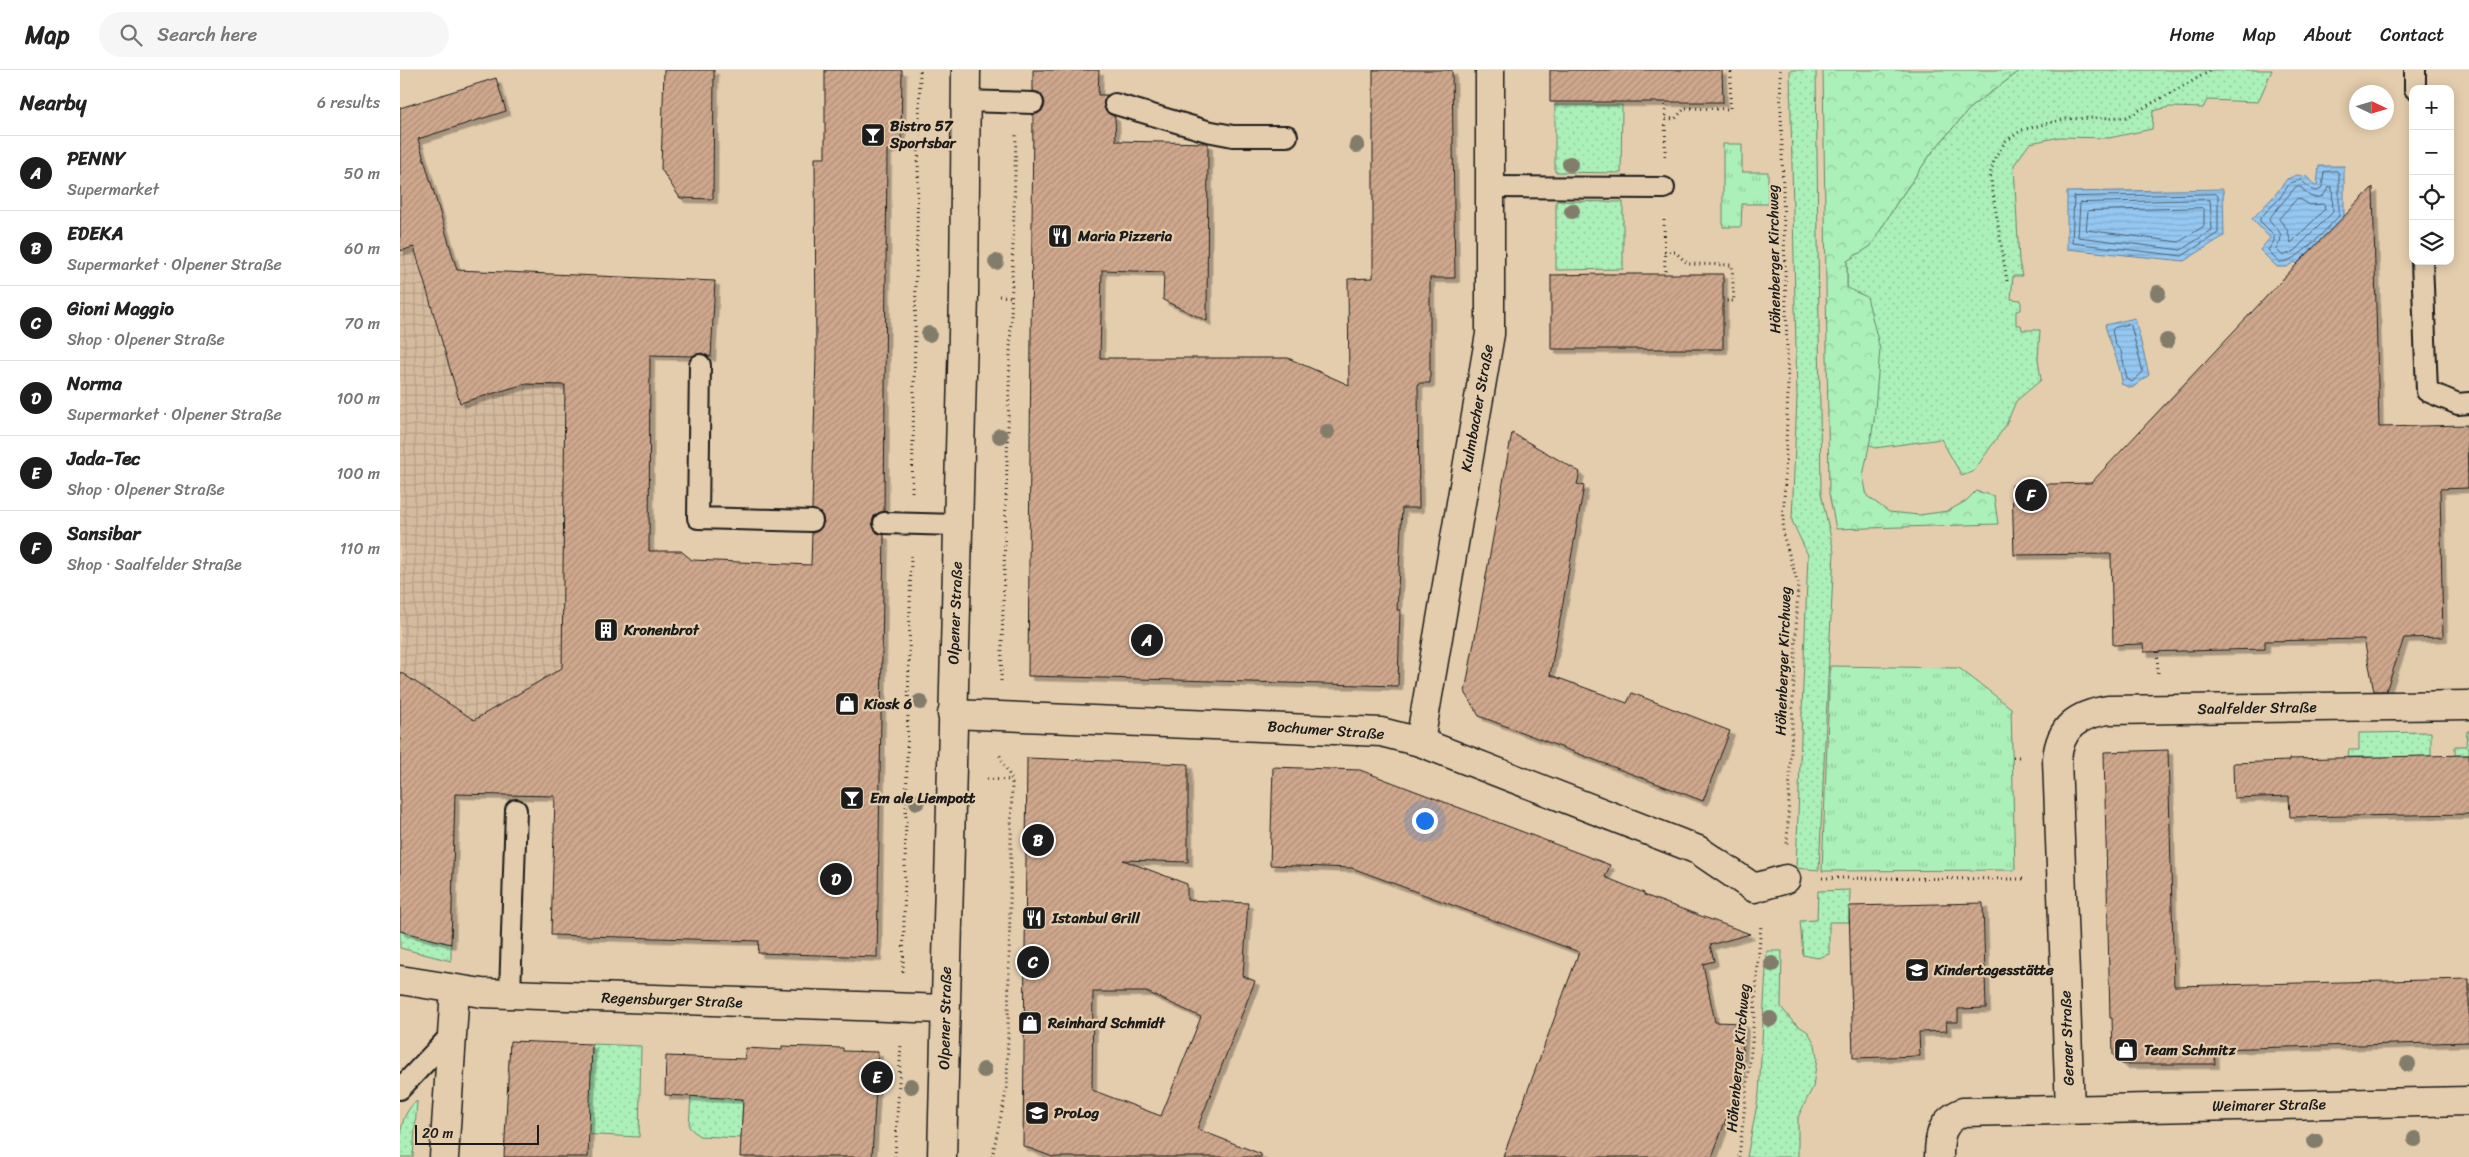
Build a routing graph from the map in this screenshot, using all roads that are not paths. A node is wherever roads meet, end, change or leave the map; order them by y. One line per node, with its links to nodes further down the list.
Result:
1 (966, 70): 5 (street, Olpener Straße)
2 (1490, 70): 9 (street, Kulmbacher Straße)
3 (2415, 70): 4 (lane)
4 (2415, 85)
5 (965, 101): 6 (lane); 16 (street, Olpener Straße)
6 (1025, 103)
7 (1115, 104): 8 (lane)
8 (1288, 136)
9 (1491, 187): 10 (lane); 19 (street, Kulmbacher Straße)
10 (1664, 188)
11 (2422, 265): 13 (lane)
12 (700, 365): 14 (lane)
13 (2469, 403)
14 (812, 520)
15 (884, 523): 16 (lane)
16 (957, 525): 18 (street, Olpener Straße)
17 (2469, 705): 20 (street, Saalfelder Straße)
18 (952, 714): 19 (street, Bochumer Straße); 26 (street, Olpener Straße)
19 (1420, 742): 22 (street, Bochumer Straße)
20 (2059, 744): 30 (street, Geraer Straße)
21 (516, 810): 25 (lane)
22 (1786, 879)
23 (400, 980): 24 (street, Regensburger Straße)
24 (455, 990): 25 (street, Regensburger Straße); 27 (street)
25 (510, 994): 26 (street, Regensburger Straße)
26 (945, 1009): 32 (street, Olpener Straße)
27 (452, 1034): 28 (lane); 31 (street)
28 (400, 1089)
29 (2469, 1101): 30 (street, Weimarer Straße)
30 (2070, 1109): 33 (street)
31 (444, 1157)
32 (942, 1157)
33 (1939, 1157)

